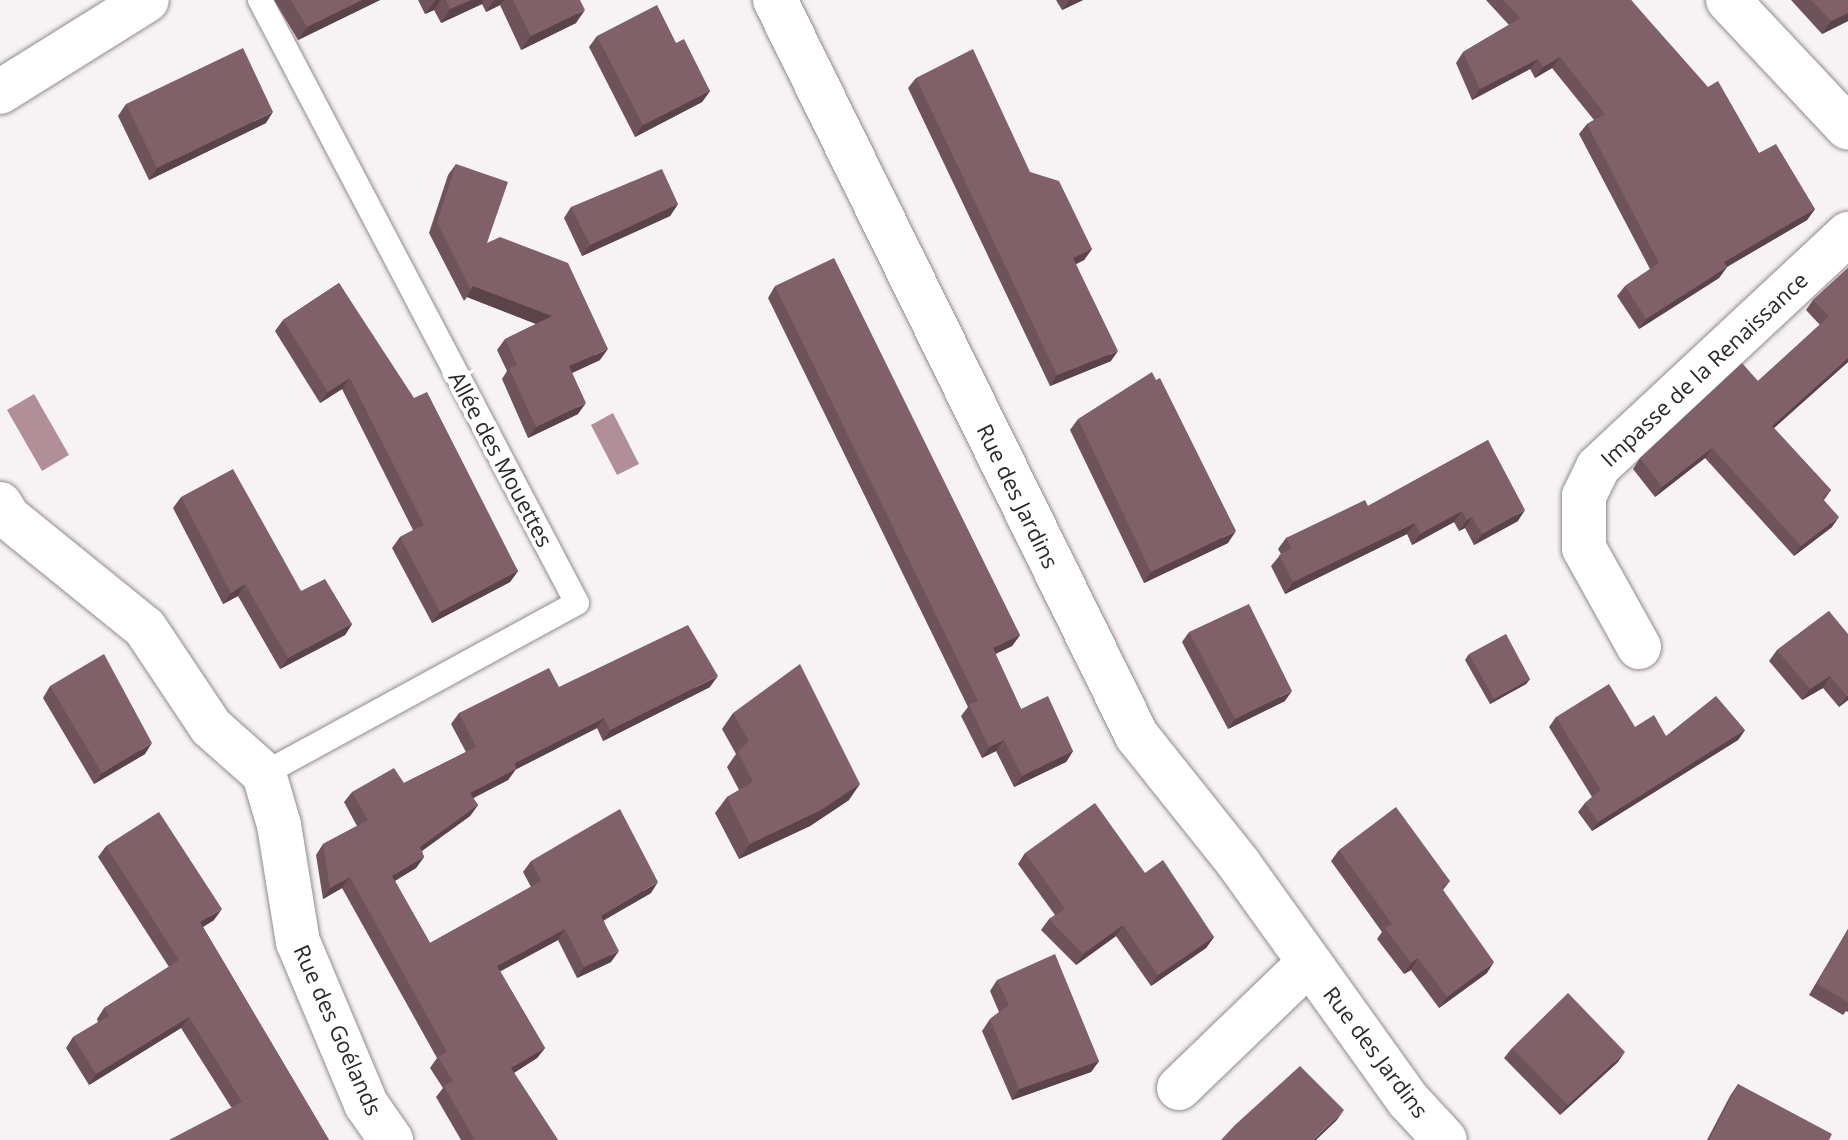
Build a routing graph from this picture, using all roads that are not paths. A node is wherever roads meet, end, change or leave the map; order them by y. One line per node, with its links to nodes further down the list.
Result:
1 (147, 0): 5 (street)
2 (260, 0): 11 (lane, Allée des Mouettes)
3 (775, 0): 12 (street, Rue des Jardins)
4 (1728, 0): 7 (street)
5 (88, 16): 6 (street)
6 (0, 92)
7 (1848, 128)
8 (1848, 234): 10 (street, Impasse de la Renaissance)
9 (0, 504): 11 (street)
10 (1639, 647)
11 (264, 774): 14 (street, Rue des Goélands)
12 (1309, 963): 13 (street, Rue des Jardins); 15 (street, Rue des Jardins)
13 (1179, 1088)
14 (391, 1140)
15 (1445, 1140)

